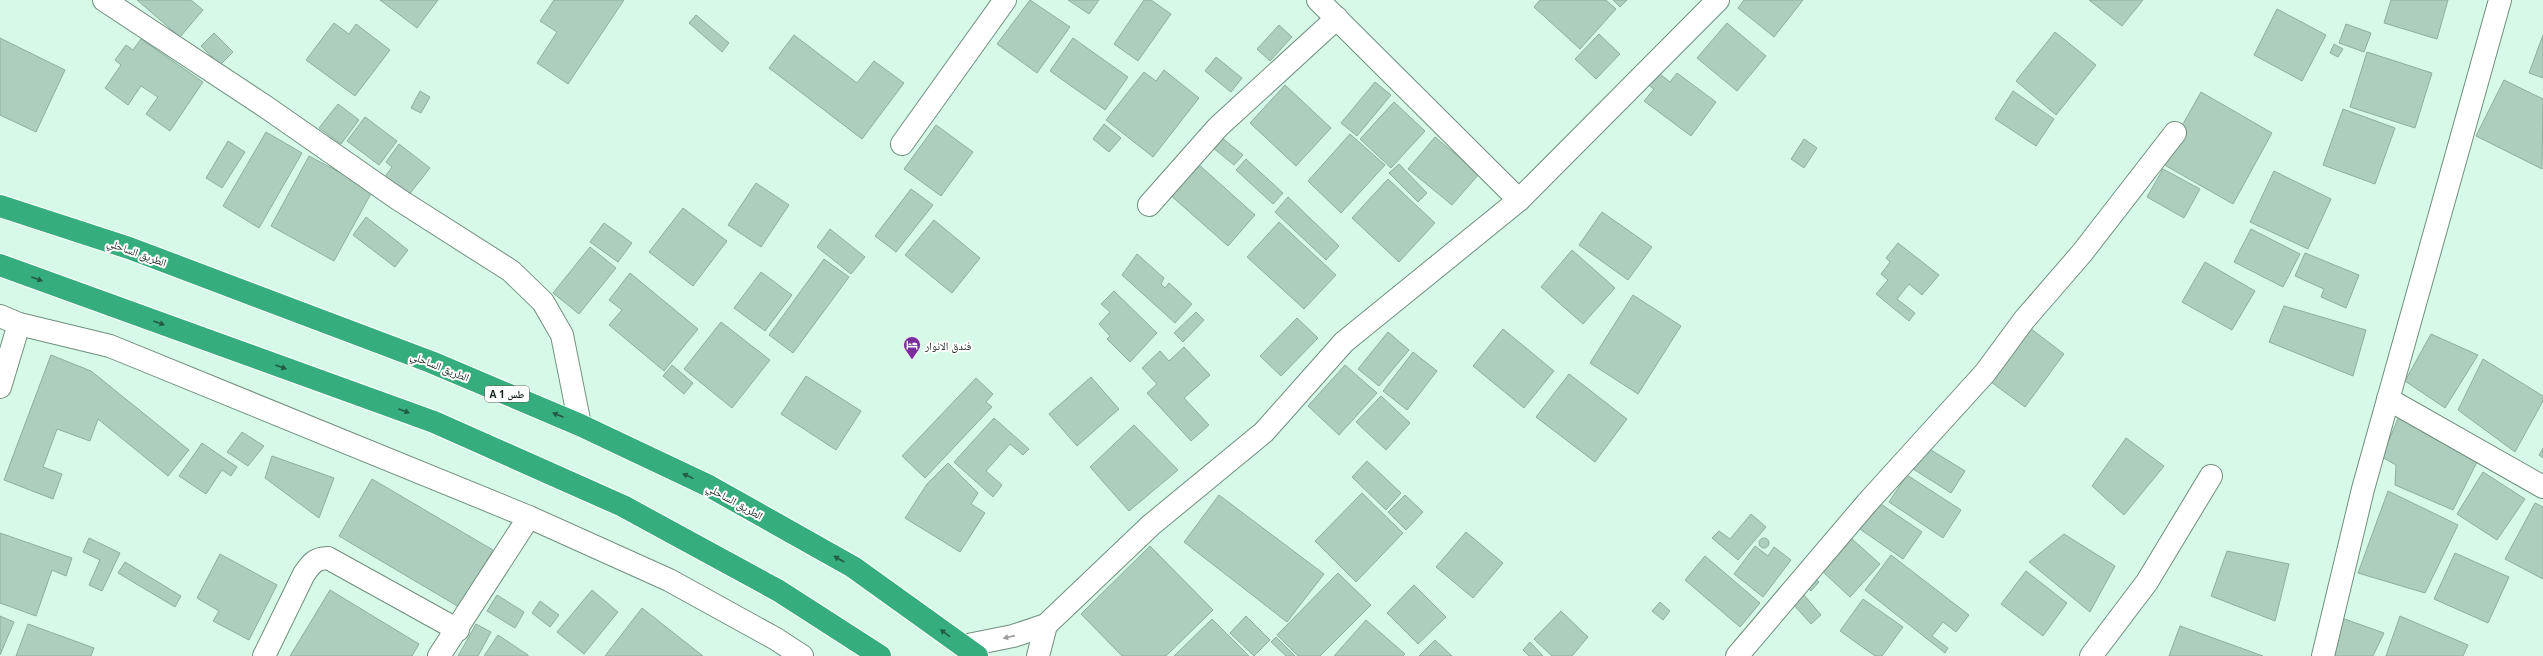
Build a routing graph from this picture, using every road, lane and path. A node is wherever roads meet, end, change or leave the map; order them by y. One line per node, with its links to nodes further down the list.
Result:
1 (104, 0): 16 (street)
2 (1006, 0): 8 (street)
3 (1318, 0): 6 (street)
4 (1718, 0): 9 (street)
5 (2500, 0): 15 (street)
6 (1336, 18): 9 (street); 10 (street)
7 (2175, 133): 28 (street)
8 (902, 144)
9 (1519, 200): 20 (street)
10 (1149, 205)
11 (0, 206): 16 (highway, الطريق الساحلي / A 1 طس, one-way to 11)
12 (0, 265): 26 (highway, one-way to 26)
13 (10, 320): 14 (street); 19 (street)
14 (0, 387)
15 (2388, 399): 18 (street); 30 (street)
16 (580, 425): 22 (highway, الطريق الساحلي / A 1 طس, one-way to 16)
17 (2211, 476): 29 (street)
18 (2543, 487)
19 (529, 517): 21 (street); 25 (street)
20 (1046, 625): 22 (street, one-way to 22); 27 (street)
21 (458, 630): 23 (street); 24 (street)
22 (970, 651)
23 (264, 656)
24 (439, 656)
25 (802, 656)
26 (880, 656)
27 (1038, 656)
28 (1736, 656)
29 (2091, 656)
30 (2323, 656)

